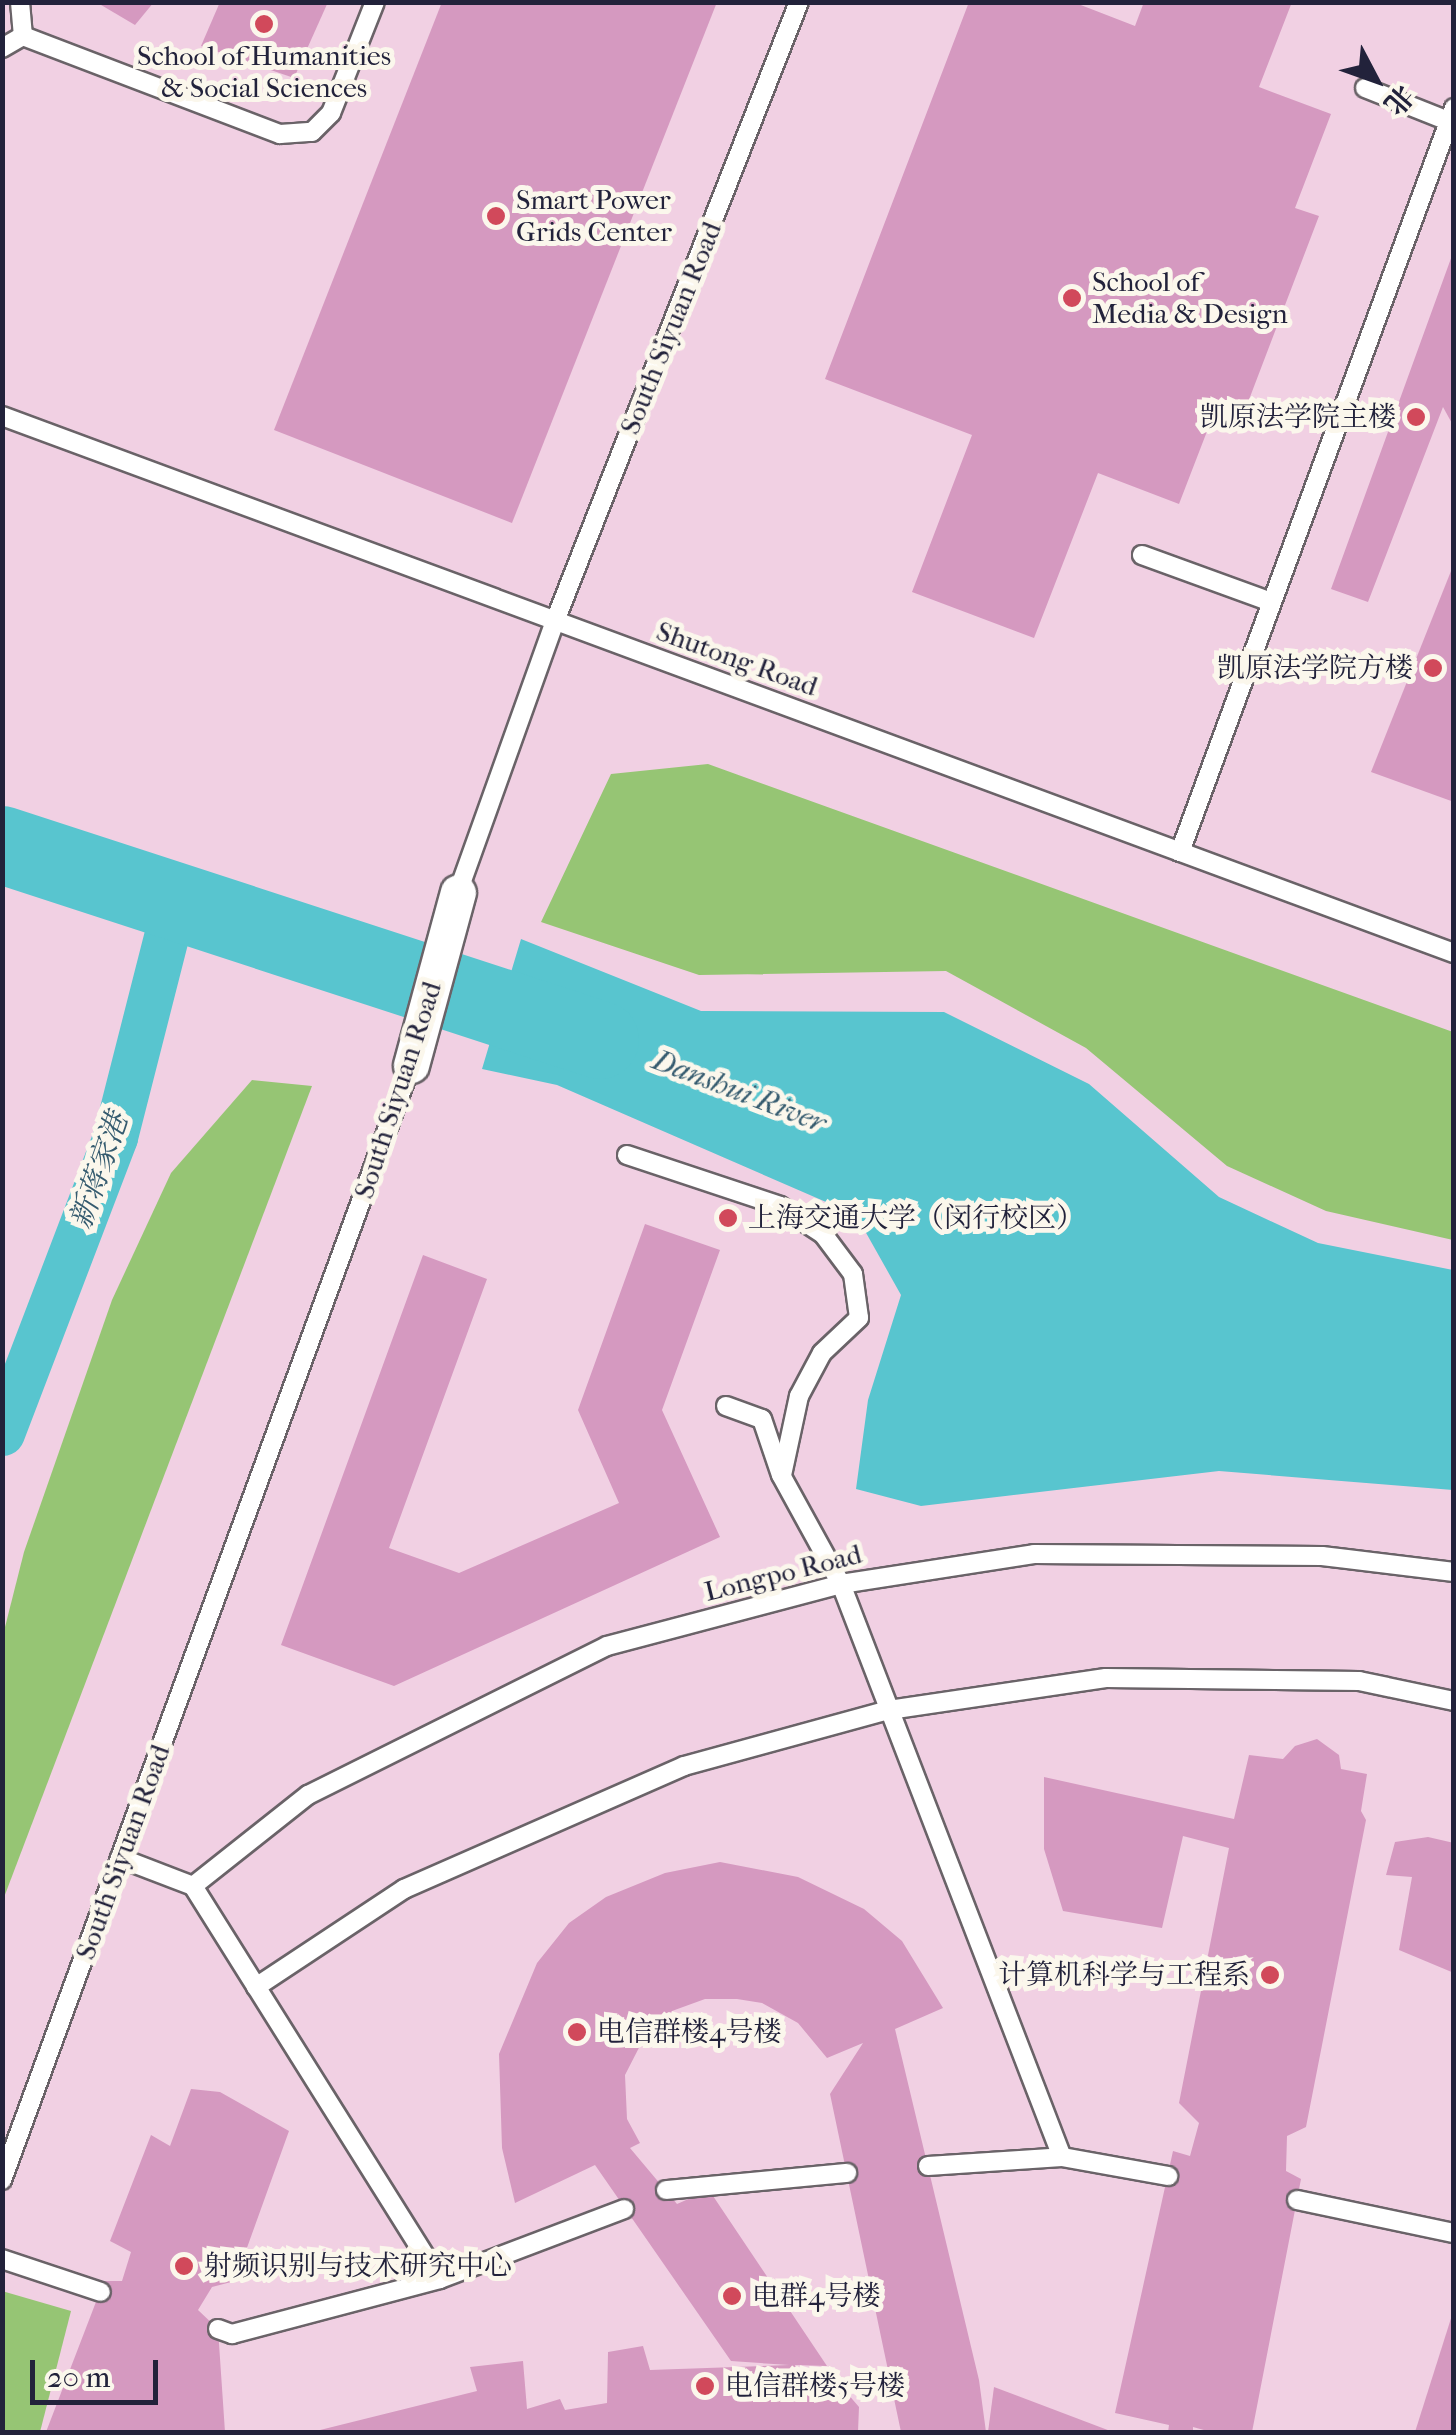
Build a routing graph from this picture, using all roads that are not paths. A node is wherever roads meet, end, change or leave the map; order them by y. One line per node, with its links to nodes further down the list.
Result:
1 (20, 2): 4 (lane)
2 (376, 2): 4 (lane)
3 (800, 2): 11 (lane, South Siyuan Road)
4 (23, 36): 5 (lane)
5 (2, 48)
6 (1365, 88): 7 (lane)
7 (1451, 114): 10 (lane)
8 (2, 416): 11 (lane, Shutong Road)
9 (1142, 555): 10 (lane)
10 (1272, 602): 12 (lane)
11 (555, 621): 12 (lane, Shutong Road); 13 (lane, South Siyuan Road)
12 (1180, 852): 14 (lane, Shutong Road)
13 (458, 892): 15 (street, South Siyuan Road)
14 (1454, 953)
15 (412, 1065): 23 (lane, South Siyuan Road)
16 (627, 1154): 18 (lane)
17 (726, 1406): 18 (lane)
18 (782, 1475): 20 (lane)
19 (1454, 1572): 20 (lane, Longpo Road)
20 (841, 1584): 22 (lane); 24 (lane, Longpo Road)
21 (1454, 1700): 22 (lane)
22 (889, 1710): 25 (lane); 26 (lane)
23 (120, 1858): 24 (lane); 30 (lane, South Siyuan Road)
24 (193, 1886): 25 (lane)
25 (256, 1987): 36 (lane)
26 (1062, 2156): 27 (lane); 29 (lane)
27 (928, 2166)
28 (847, 2173): 31 (lane)
29 (1168, 2176)
30 (2, 2180)
31 (666, 2190)
32 (1296, 2200): 34 (lane)
33 (624, 2209): 36 (lane)
34 (1454, 2233)
35 (2, 2260): 37 (lane)
36 (440, 2280): 38 (lane)
37 (101, 2292)
38 (218, 2329)

